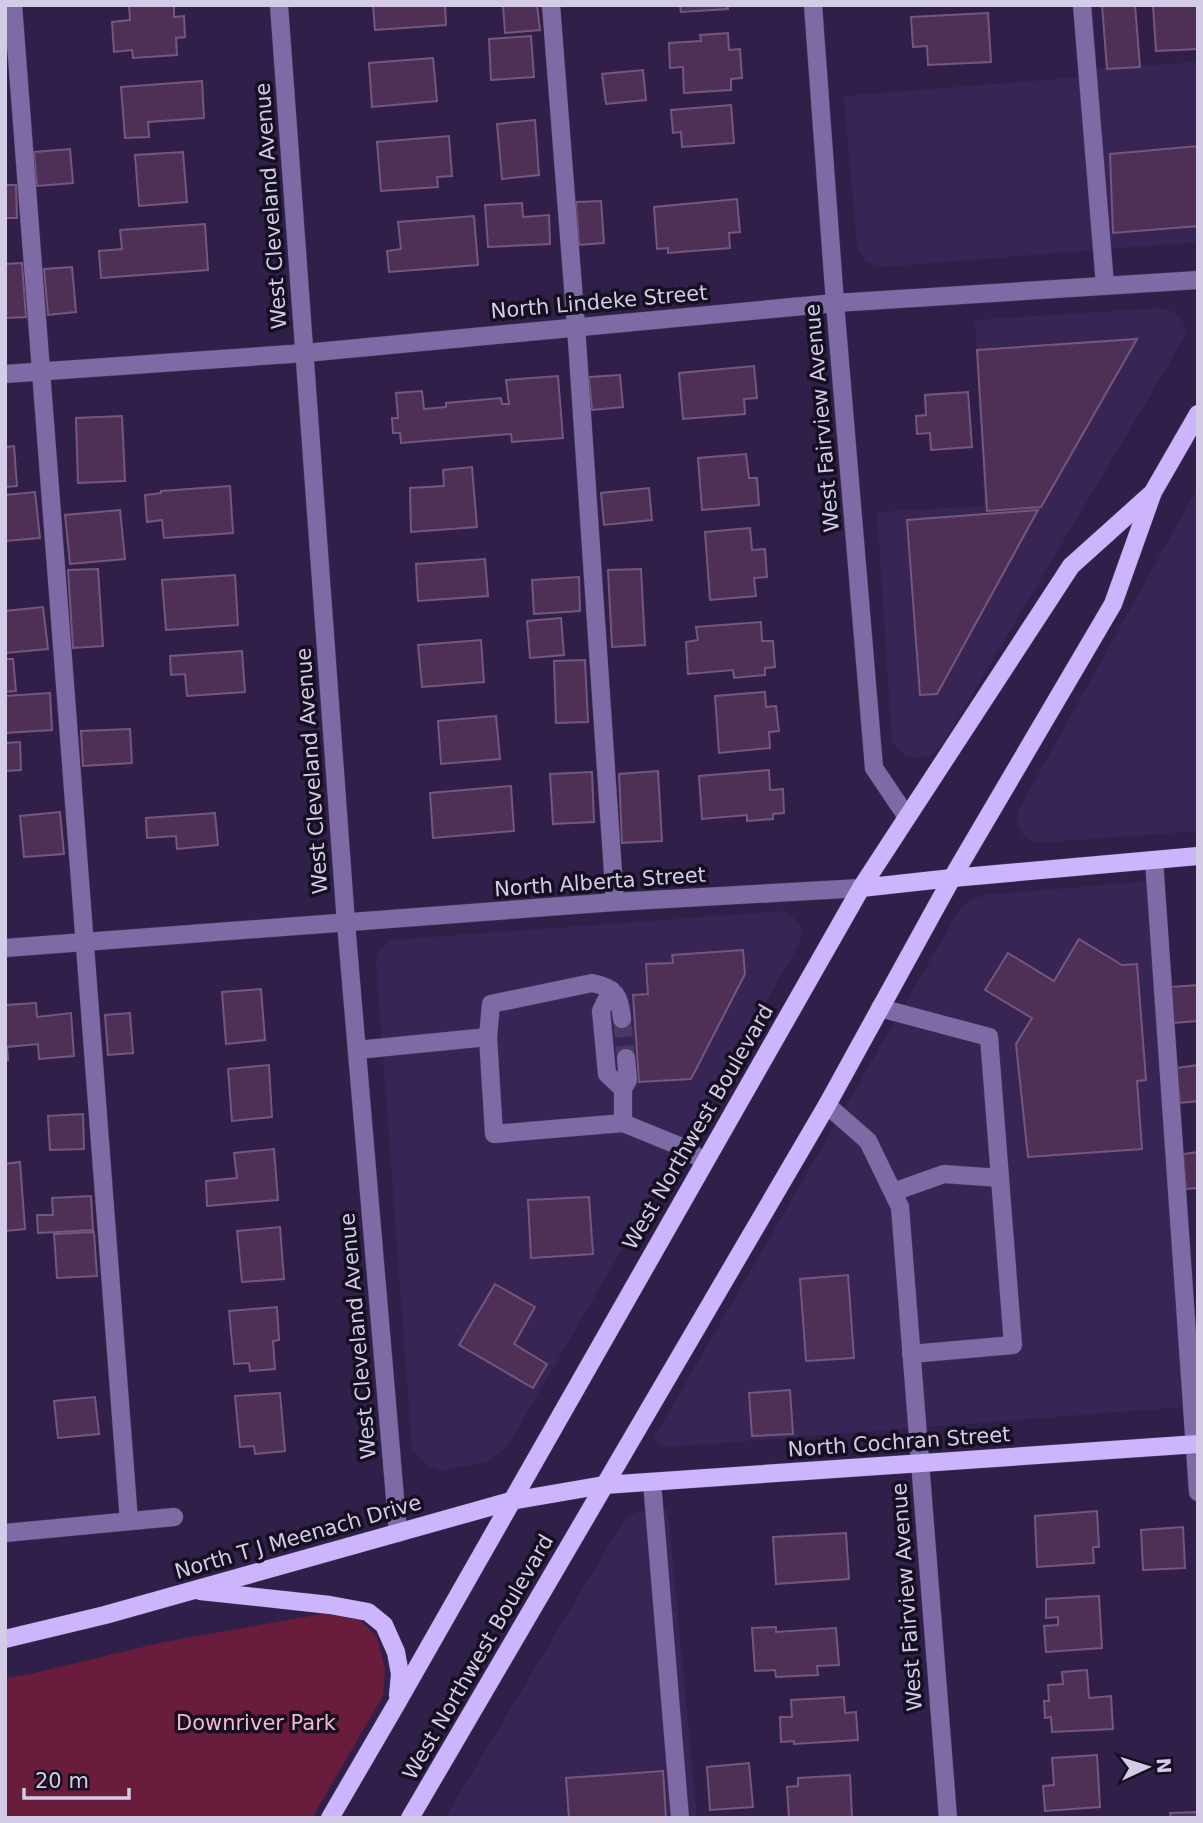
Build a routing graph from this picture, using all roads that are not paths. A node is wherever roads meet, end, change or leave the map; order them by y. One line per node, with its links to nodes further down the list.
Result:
1 (13, 5): 11 (street)
2 (279, 5): 10 (street, West Cleveland Avenue)
3 (551, 5): 9 (street)
4 (813, 5): 8 (street, West Fairview Avenue)
5 (1082, 5): 7 (street)
6 (1198, 279): 7 (street, North Lindeke Street)
7 (1105, 285): 8 (street, North Lindeke Street)
8 (835, 303): 9 (street, North Lindeke Street); 15 (street, West Fairview Avenue)
9 (576, 326): 10 (street, North Lindeke Street); 20 (street)
10 (305, 353): 11 (street, North Lindeke Street); 21 (street, West Cleveland Avenue)
11 (42, 372): 12 (street, North Lindeke Street); 22 (street)
12 (5, 374)
13 (1198, 414): 14 (main road, West Northwest Boulevard)
14 (1153, 492): 15 (main road, West Northwest Boulevard); 18 (main road, West Northwest Boulevard)
15 (907, 817): 19 (main road, West Northwest Boulevard)
16 (1198, 856): 17 (main road, North Alberta Street)
17 (1154, 860): 18 (main road, North Alberta Street); 37 (street)
18 (952, 878): 19 (main road, North Alberta Street); 25 (main road, West Northwest Boulevard)
19 (861, 888): 20 (street, North Alberta Street); 33 (main road, West Northwest Boulevard)
20 (615, 902): 21 (street, North Alberta Street)
21 (346, 923): 22 (street, North Alberta Street); 28 (street, West Cleveland Avenue)
22 (83, 943): 23 (street, North Alberta Street); 44 (street)
23 (5, 948)
24 (611, 990): 26 (street); 27 (street); 30 (street)
25 (880, 1008): 31 (main road, West Northwest Boulevard); 34 (street)
26 (622, 1019)
27 (488, 1037): 28 (street); 32 (street)
28 (357, 1050): 46 (street, West Cleveland Avenue)
29 (626, 1058): 30 (street)
30 (622, 1089): 32 (street)
31 (827, 1105): 35 (street, West Fairview Avenue); 40 (main road, West Northwest Boulevard)
32 (623, 1123): 33 (street)
33 (705, 1161): 42 (main road, West Northwest Boulevard)
34 (1000, 1178): 35 (street); 36 (street)
35 (893, 1192): 36 (street, West Fairview Avenue)
36 (911, 1354): 38 (street, West Fairview Avenue)
37 (1196, 1444): 38 (main road, North Cochran Street); 41 (street)
38 (920, 1464): 39 (main road, North Cochran Street); 53 (street, West Fairview Avenue)
39 (652, 1482): 40 (main road, North Cochran Street); 52 (street)
40 (604, 1485): 42 (main road, North T J Meenach Drive); 51 (main road, West Northwest Boulevard)
41 (1198, 1492)
42 (511, 1502): 46 (main road, North T J Meenach Drive); 49 (main road, West Northwest Boulevard)
43 (174, 1517): 44 (street)
44 (128, 1521): 45 (street)
45 (5, 1533)
46 (398, 1533): 47 (main road, North T J Meenach Drive)
47 (190, 1590): 48 (main road, North T J Meenach Drive); 49 (main road)
48 (5, 1639)
49 (397, 1703): 50 (main road, West Northwest Boulevard)
50 (330, 1818)
51 (410, 1818)
52 (680, 1818)
53 (947, 1818)

